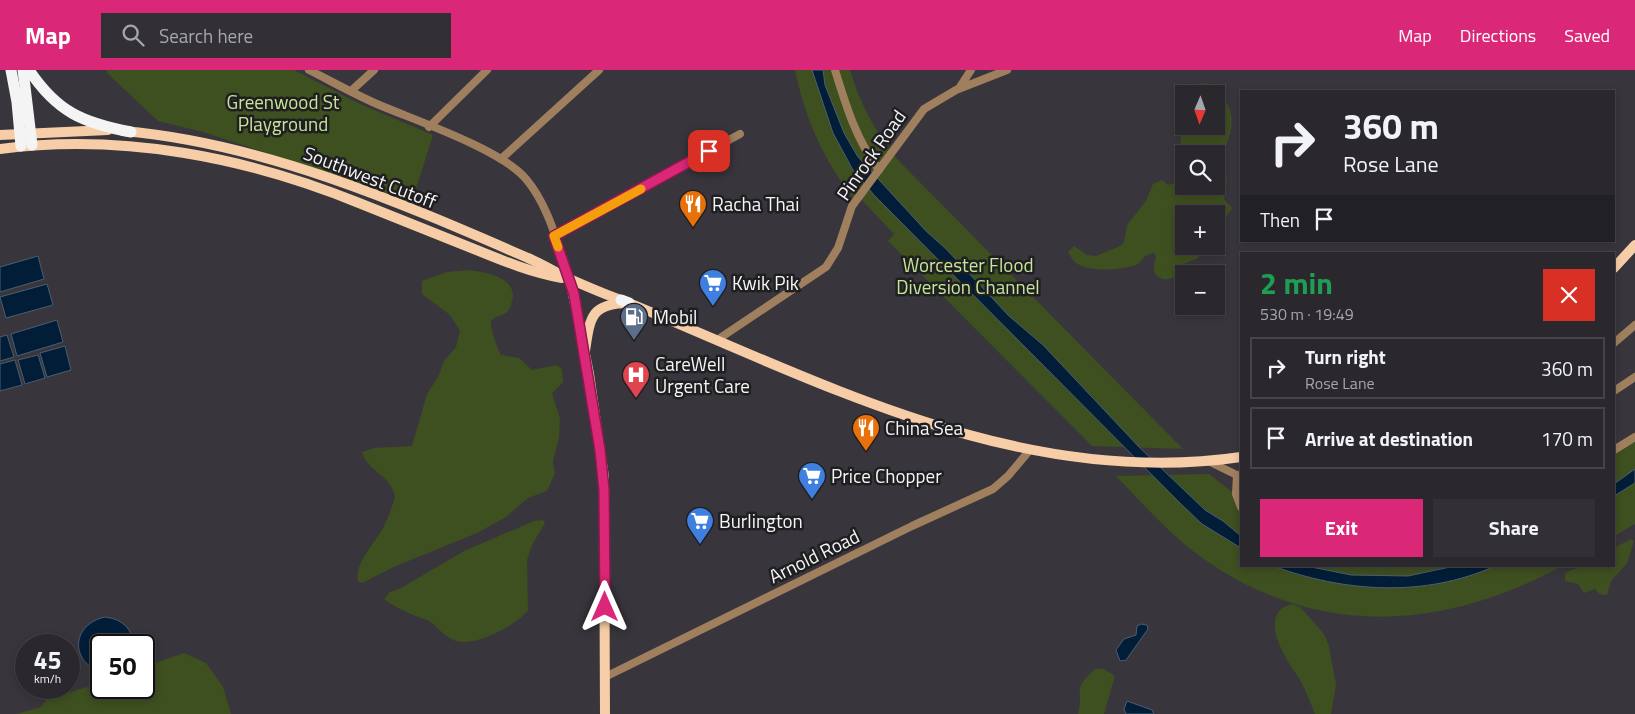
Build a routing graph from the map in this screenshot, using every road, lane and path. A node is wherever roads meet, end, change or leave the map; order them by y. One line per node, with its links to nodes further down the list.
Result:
1 (11, 70): 14 (highway)
2 (23, 70): 14 (highway)
3 (29, 70): 15 (highway)
4 (308, 70): 12 (street)
5 (374, 70): 12 (street)
6 (487, 70): 13 (street)
7 (599, 70): 20 (street)
8 (835, 70): 21 (street)
9 (971, 70): 11 (street)
10 (1007, 70): 11 (street, Pinrock Road)
11 (959, 88): 21 (street, Pinrock Road)
12 (351, 92): 13 (street)
13 (429, 127): 20 (street)
14 (25, 132): 15 (main road, Southwest Cutoff); 16 (main road, Southwest Cutoff); 18 (highway)
15 (131, 132): 25 (main road, Southwest Cutoff)
16 (0, 134)
17 (740, 134): 22 (street)
18 (26, 146): 19 (main road, Southwest Cutoff); 25 (main road, Southwest Cutoff)
19 (0, 149)
20 (501, 159): 22 (street)
21 (877, 171): 28 (street, Pinrock Road)
22 (554, 236): 25 (street)
23 (1635, 245): 24 (main road)
24 (1615, 267)
25 (570, 280): 26 (main road, Southwest Cutoff); 30 (main road)
26 (625, 302): 28 (main road, Southwest Cutoff); 30 (main road)
27 (1635, 325): 29 (street)
28 (717, 340): 35 (main road, Southwest Cutoff)
29 (1615, 342)
30 (585, 351): 40 (main road)
31 (1635, 377): 32 (street)
32 (1615, 390)
33 (1635, 437): 34 (street)
34 (1615, 449)
35 (1028, 451): 37 (main road, Southwest Cutoff); 40 (street, Arnold Road)
36 (1240, 458): 37 (main road, Southwest Cutoff)
37 (1208, 462): 38 (street)
38 (1239, 476): 39 (street)
39 (1240, 504)
40 (605, 677): 41 (main road)
41 (605, 714)

